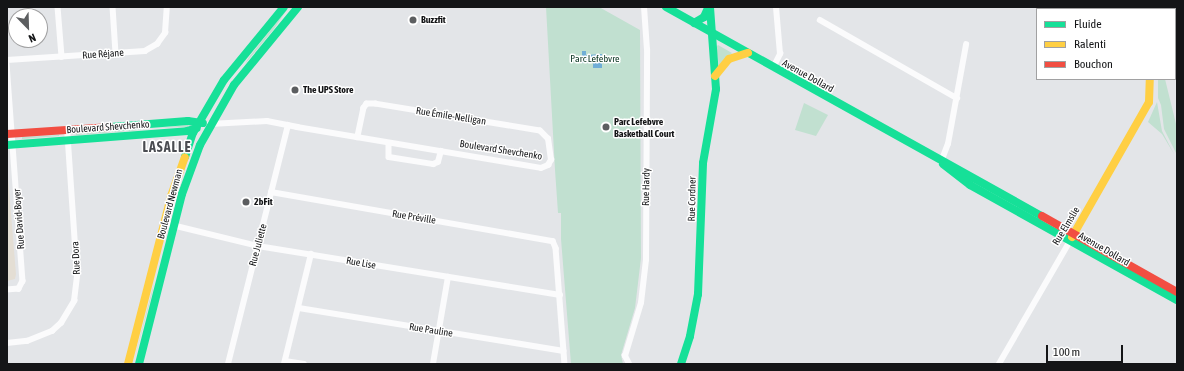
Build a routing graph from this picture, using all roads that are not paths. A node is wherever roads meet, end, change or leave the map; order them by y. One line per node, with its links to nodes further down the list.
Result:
1 (58, 7): 16 (street)
2 (113, 7): 14 (street)
3 (167, 7): 14 (street, Rue Réjane)
4 (284, 7): 25 (main road, Boulevard Newman)
5 (298, 7): 23 (main road, Boulevard Newman)
6 (644, 7): 59 (street, Rue Hardy)
7 (666, 7): 11 (main road, Avenue Dollard)
8 (709, 7): 11 (main road); 12 (main road, Rue Cordner)
9 (776, 7): 19 (street)
10 (820, 20): 22 (street)
11 (694, 23): 12 (main road, Avenue Dollard)
12 (712, 33): 15 (main road, Avenue Dollard); 20 (main road, Rue Cordner)
13 (966, 45): 22 (street)
14 (116, 53): 16 (street, Rue Réjane)
15 (748, 53): 19 (main road, Avenue Dollard); 20 (main road)
16 (62, 57): 17 (street, Rue Réjane)
17 (7, 60)
18 (7, 64): 28 (street, Rue David-Boyer)
19 (773, 68): 36 (main road, Avenue Dollard)
20 (715, 76): 60 (main road, Rue Cordner)
21 (1150, 80): 40 (main road, Rue Elmslie)
22 (957, 98): 36 (street)
23 (210, 124): 24 (street, Boulevard Shevchenko); 25 (main road, Boulevard Shevchenko); 39 (main road, Boulevard Newman)
24 (288, 125): 29 (street, Boulevard Shevchenko); 37 (street, Rue Juliette)
25 (196, 126): 26 (main road, Boulevard Shevchenko); 27 (main road, Boulevard Shevchenko); 33 (main road, Boulevard Newman)
26 (67, 130): 28 (main road, Boulevard Shevchenko); 30 (street, Rue Dora)
27 (178, 132): 30 (main road, Boulevard Shevchenko); 33 (main road)
28 (10, 134): 32 (street, Rue David-Boyer)
29 (358, 137): 31 (street, Boulevard Shevchenko); 35 (street, Rue Émile-Nelligan)
30 (68, 140): 32 (main road, Boulevard Shevchenko); 50 (street, Rue Dora)
31 (389, 143): 34 (street, Boulevard Shevchenko); 34 (street)
32 (10, 144): 44 (street, Rue David-Boyer)
33 (188, 145): 38 (main road, Boulevard Newman)
34 (441, 151): 35 (street, Boulevard Shevchenko)
35 (551, 157)
36 (941, 162): 40 (main road, Avenue Dollard)
37 (271, 192): 41 (street, Rue Juliette); 46 (street, Rue Préville)
38 (164, 223): 39 (street, Rue Lise); 53 (main road, Boulevard Newman)
39 (174, 226): 41 (street, Rue Lise); 54 (main road, Boulevard Newman)
40 (1072, 237): 45 (main road, Avenue Dollard); 47 (main road, Avenue Dollard); 61 (street, Rue Elmslie)
41 (258, 246): 42 (street, Rue Lise); 55 (street, Rue Juliette)
42 (311, 254): 43 (street, Rue Lise); 48 (street)
43 (448, 277): 46 (street, Rue Lise); 49 (street)
44 (7, 290)
45 (1177, 292)
46 (560, 295): 51 (street)
47 (1177, 300)
48 (299, 308): 49 (street, Rue Pauline); 52 (street)
49 (439, 331): 51 (street, Rue Pauline); 57 (street)
50 (7, 343)
51 (564, 351): 58 (street)
52 (285, 362): 56 (street)
53 (128, 364)
54 (139, 364)
55 (228, 364)
56 (304, 364)
57 (433, 364)
58 (565, 364)
59 (629, 364)
60 (681, 364)
61 (999, 364)

